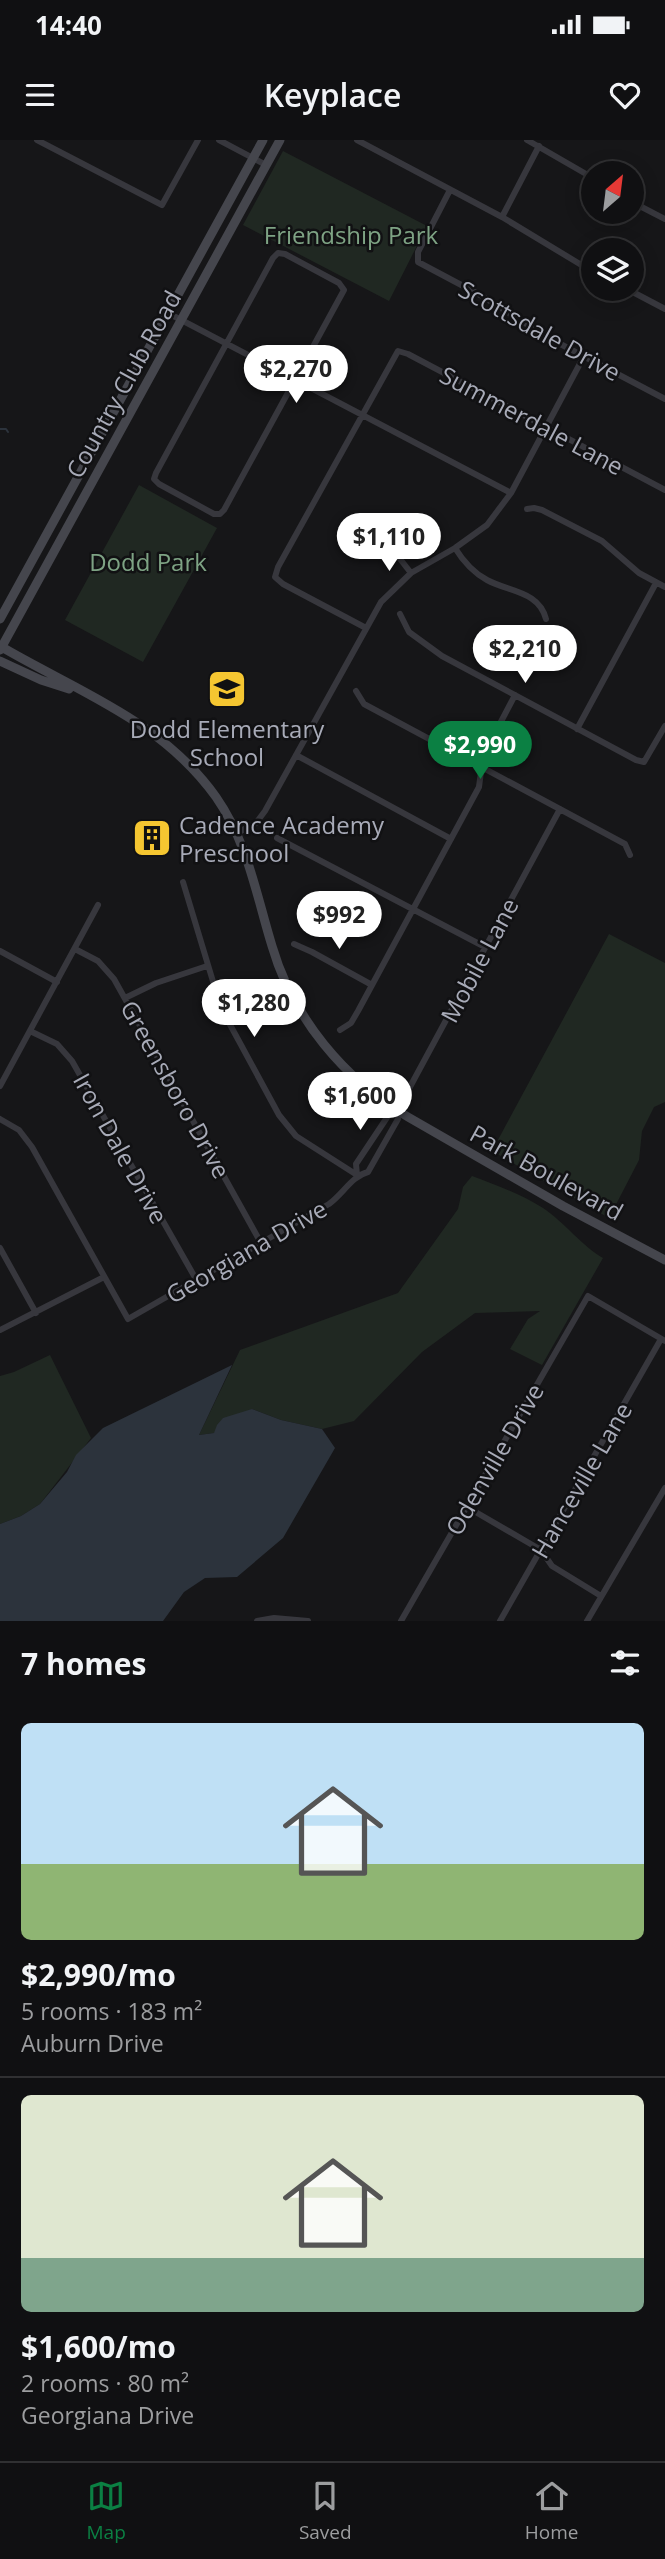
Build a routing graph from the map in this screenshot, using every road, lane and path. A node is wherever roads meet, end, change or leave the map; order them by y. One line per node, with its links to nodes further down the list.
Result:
1 (37, 140): 2 (street)
2 (198, 140)
3 (219, 140): 9 (street)
4 (262, 140): 9 (main road, Country Club Road)
5 (280, 140): 10 (main road, Country Club Road)
6 (357, 140): 12 (street)
7 (527, 140): 8 (street)
8 (539, 146): 11 (street); 14 (street)
9 (253, 158): 10 (street); 19 (main road, Country Club Road)
10 (266, 165): 20 (main road, Country Club Road)
11 (581, 171)
12 (450, 190): 14 (street); 22 (street, Scottsdale Drive)
13 (644, 208): 15 (street)
14 (502, 217): 16 (street)
15 (665, 219)
16 (581, 265)
17 (644, 298): 18 (street)
18 (665, 309)
19 (166, 312): 20 (street); 29 (main road, Country Club Road)
20 (180, 319): 21 (street); 31 (main road, Country Club Road)
21 (226, 343): 23 (street); 23 (street); 23 (street)
22 (584, 356): 24 (street, Scottsdale Drive); 26 (street)
23 (295, 379): 25 (street)
24 (665, 399)
25 (362, 415): 26 (street, Summerdale Lane); 28 (street); 40 (street)
26 (547, 427): 27 (street, Summerdale Lane); 28 (street)
27 (665, 490)
28 (511, 493): 33 (street)
29 (62, 504): 31 (main road); 38 (main road, Country Club Road)
30 (527, 509): 35 (street)
31 (75, 511): 41 (main road, Country Club Road)
32 (386, 541): 34 (street)
33 (455, 548): 34 (street); 39 (street)
34 (411, 573): 40 (street)
35 (656, 583): 36 (street); 47 (street)
36 (665, 587)
37 (401, 614): 44 (street)
38 (0, 618)
39 (546, 619)
40 (366, 628): 48 (street)
41 (1, 648): 45 (main road, Park Boulevard)
42 (0, 661): 45 (main road, Park Boulevard)
43 (356, 691): 49 (street)
44 (515, 695): 47 (street); 49 (street)
45 (94, 697): 51 (main road, Park Boulevard)
46 (665, 726): 47 (street)
47 (577, 729)
48 (296, 755): 51 (street); 53 (street)
49 (482, 766): 50 (street); 53 (street)
50 (560, 809): 54 (street); 59 (street, Mobile Lane)
51 (237, 833): 69 (main road, Park Boulevard)
52 (277, 838): 57 (street)
53 (451, 839): 57 (street)
54 (630, 855)
55 (183, 882): 62 (street)
56 (98, 905): 60 (street)
57 (413, 909): 59 (street); 64 (street)
58 (294, 944): 64 (street)
59 (485, 947): 69 (street, Mobile Lane)
60 (75, 949): 63 (street); 65 (street, Greensboro Drive)
61 (0, 951): 63 (street)
62 (207, 966): 65 (street); 71 (street)
63 (57, 982): 67 (street)
64 (372, 985): 66 (street)
65 (125, 998): 72 (street, Greensboro Drive)
66 (340, 1030)
67 (30, 1031): 68 (street); 76 (street, Iron Dale Drive)
68 (0, 1086)
69 (397, 1111): 71 (street, Georgiana Drive); 71 (street, Georgiana Drive); 74 (main road, Park Boulevard)
70 (0, 1119): 75 (street)
71 (357, 1175): 72 (street, Georgiana Drive)
72 (261, 1243): 76 (street, Georgiana Drive)
73 (0, 1248): 77 (street)
74 (665, 1259)
75 (104, 1277): 76 (street, Georgiana Drive); 77 (street)
76 (197, 1281)
77 (36, 1313): 78 (street)
78 (0, 1330)
79 (663, 1340): 81 (street, Odenville Drive); 82 (street, Hanceville Lane)
80 (665, 1488): 83 (street)
81 (467, 1507): 82 (street); 86 (street, Odenville Drive)
82 (541, 1550): 83 (street); 87 (street, Hanceville Lane)
83 (601, 1596): 88 (street)
84 (257, 1621): 85 (street)
85 (308, 1621)
86 (401, 1621)
87 (500, 1621)
88 (587, 1621)

